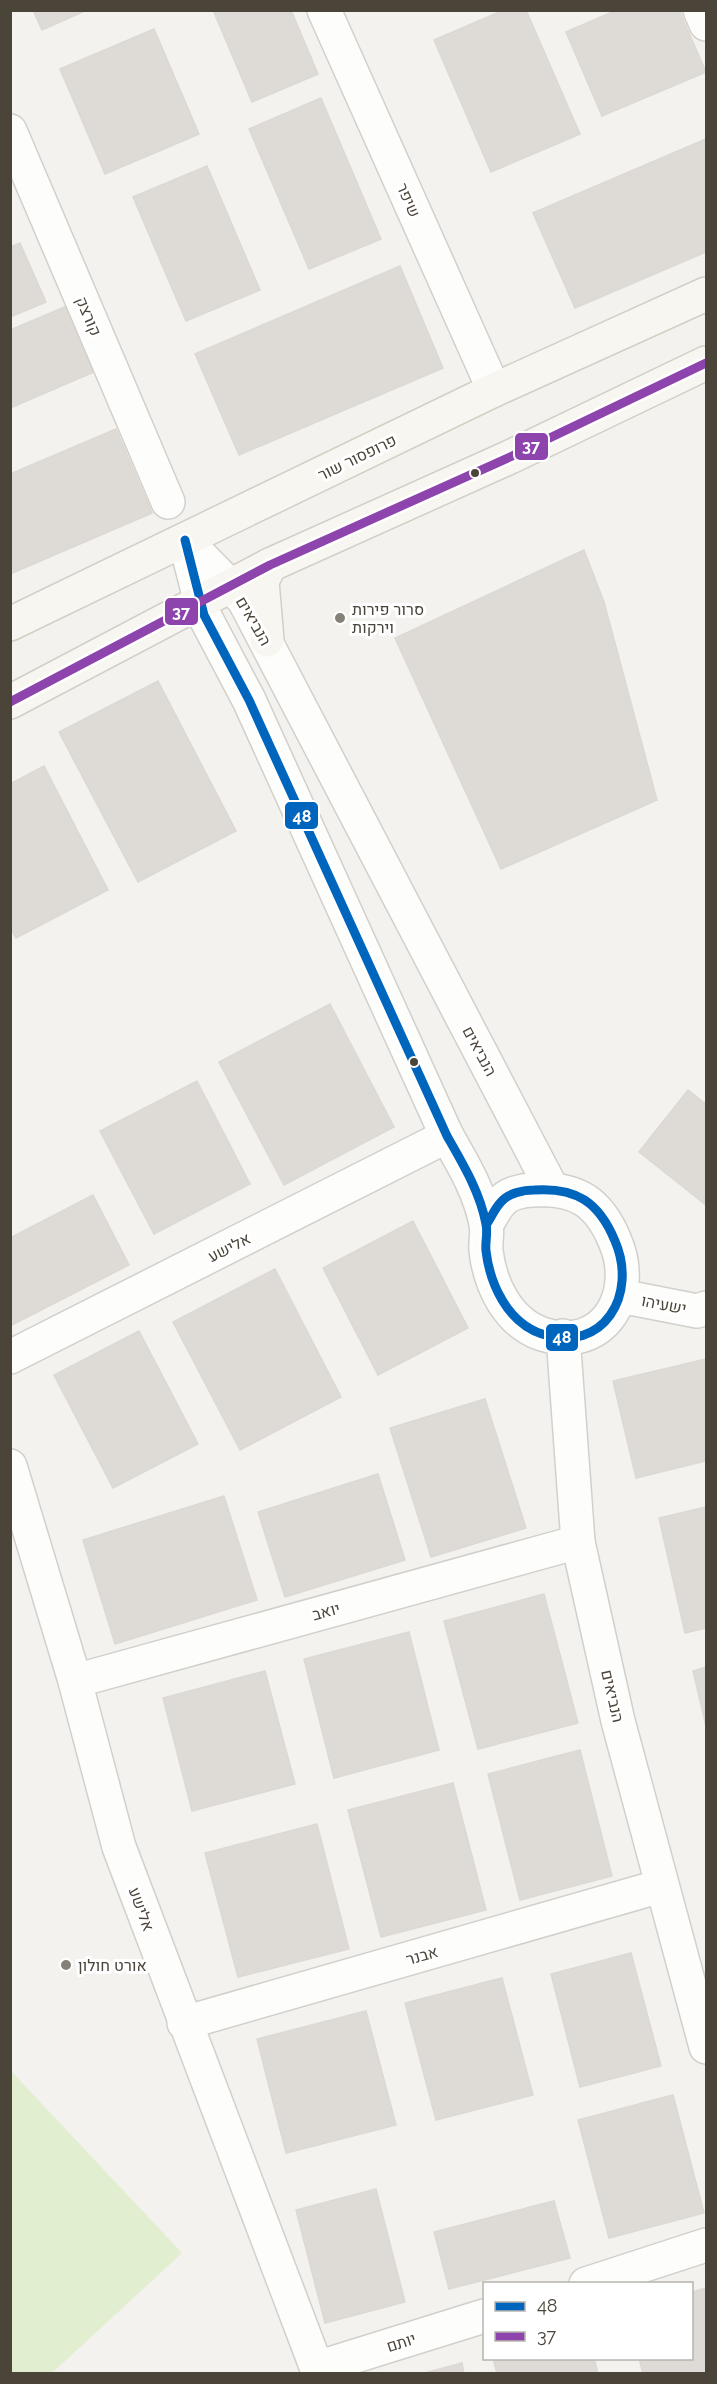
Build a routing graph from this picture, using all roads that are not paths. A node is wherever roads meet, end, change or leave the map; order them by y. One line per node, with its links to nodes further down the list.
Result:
1 (324, 10): 7 (street, שיפר)
2 (700, 10): 3 (street)
3 (706, 24)
4 (10, 131): 8 (street, קורצק)
5 (706, 294): 7 (street, פרופסור שור)
6 (706, 363): 10 (street)
7 (494, 390): 9 (street, פרופסור שור)
8 (168, 502)
9 (185, 540): 11 (street, הנביאים); 12 (street); 13 (street, פרופסור שור)
10 (270, 566): 11 (street); 14 (street)
11 (233, 586): 12 (street); 14 (street, הנביאים)
12 (200, 604): 15 (street); 16 (street)
13 (10, 624)
14 (267, 640): 17 (street, הנביאים)
15 (10, 702)
16 (447, 1136): 18 (street); 22 (street, אלישע)
17 (552, 1189): 18 (street); 19 (street)
18 (486, 1225): 21 (street)
19 (620, 1296): 20 (street, ישעיהו); 21 (street)
20 (706, 1308)
21 (563, 1336): 24 (street, הנביאים)
22 (10, 1357)
23 (10, 1466): 25 (street, אלישע)
24 (578, 1542): 25 (street, יואב); 26 (street, הנביאים)
25 (75, 1681): 27 (street, אלישע)
26 (661, 1886): 27 (street, אבנר); 28 (street, הנביאים)
27 (184, 2023): 32 (street, אלישע)
28 (706, 2047)
29 (706, 2246): 30 (street)
30 (589, 2282)
31 (483, 2316): 32 (street, יותם)
32 (318, 2371)

